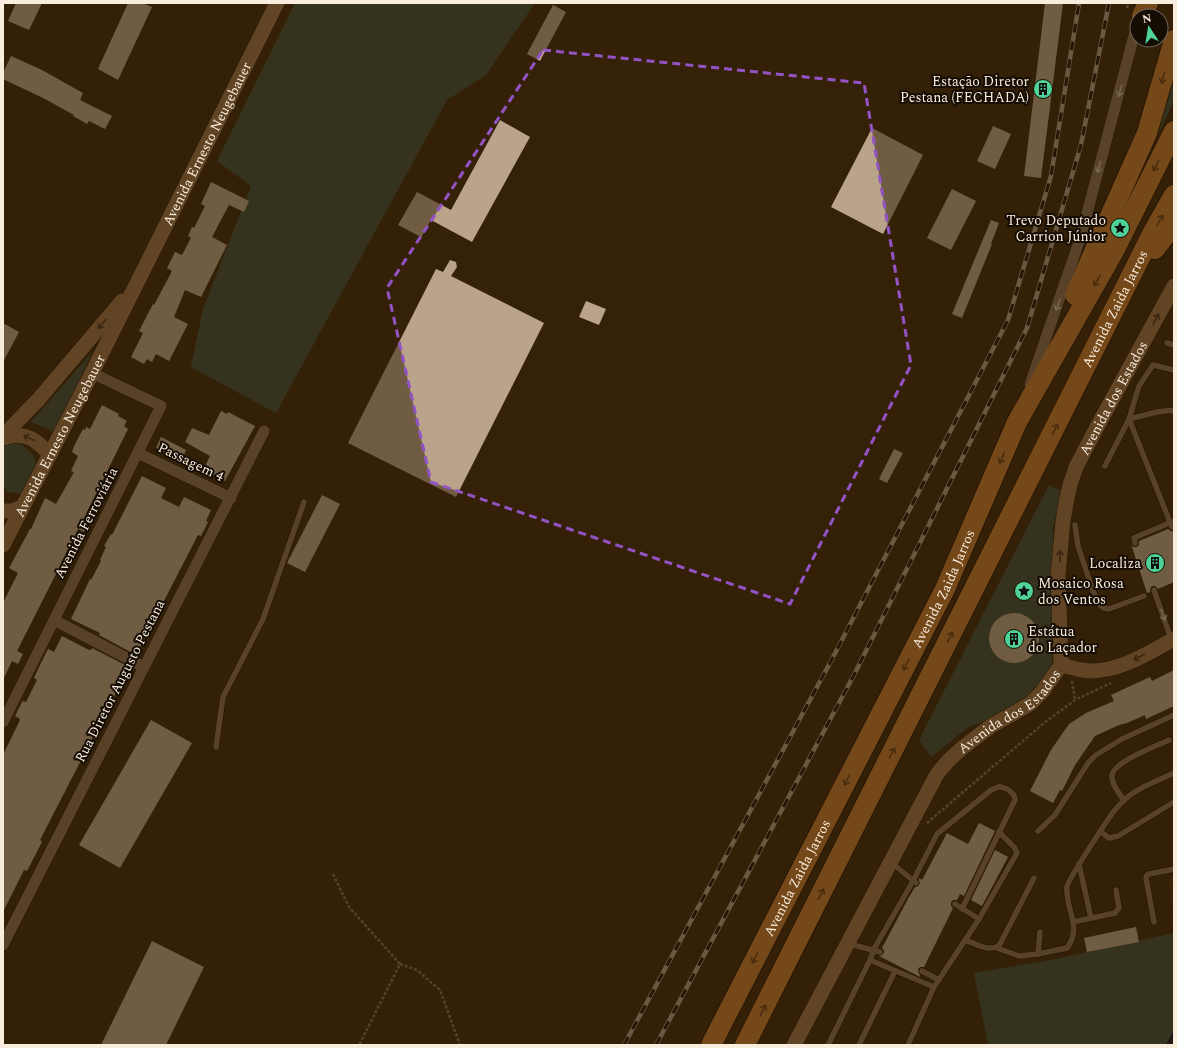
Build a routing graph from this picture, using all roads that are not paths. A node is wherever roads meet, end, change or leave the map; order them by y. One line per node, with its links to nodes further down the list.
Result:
1 (276, 3): 7 (street, Avenida Ernesto Neugebauer)
2 (1174, 40): 16 (highway, one-way to 16)
3 (1131, 48): 16 (street, one-way to 16)
4 (1174, 131): 16 (highway, Avenida Zaida Jarros, one-way to 16)
5 (1174, 195): 9 (highway, Avenida Zaida Jarros, one-way to 5)
6 (1174, 224): 9 (highway)
7 (136, 283): 13 (street, Avenida Ernesto Neugebauer); 18 (street, Avenida Ernesto Neugebauer, one-way to 18)
8 (1174, 286): 34 (street, Avenida dos Estados, one-way to 8)
9 (1123, 292): 72 (highway, Avenida Zaida Jarros, one-way to 9)
10 (1167, 343): 11 (lane)
11 (1174, 345)
12 (1174, 370): 15 (lane)
13 (92, 373): 19 (street, Avenida Ferroviária); 20 (street, Avenida Ernesto Neugebauer)
14 (1174, 411): 15 (lane)
15 (1128, 419): 21 (lane); 26 (lane)
16 (1017, 422): 71 (highway, Avenida Zaida Jarros, one-way to 71)
17 (264, 431): 22 (street, Rua Diretor Augusto Pestana)
18 (3, 437): 20 (street, one-way to 18)
19 (138, 453): 22 (street, Passagem 4); 32 (street, Avenida Ferroviária)
20 (50, 455): 24 (street, Avenida Ernesto Neugebauer)
21 (1105, 466)
22 (231, 498): 35 (street, Rua Diretor Augusto Pestana)
23 (304, 502): 39 (lane)
24 (22, 508): 25 (street); 29 (street, Avenida Ernesto Neugebauer)
25 (3, 511)
26 (1172, 523): 28 (lane)
27 (1075, 525): 31 (lane)
28 (1135, 541)
29 (3, 545)
30 (1154, 590): 33 (lane, one-way to 33)
31 (1144, 596)
32 (54, 620): 35 (street); 37 (street, Avenida Ferroviária)
33 (1173, 640): 34 (street, one-way to 34)
34 (1061, 665): 46 (street, Avenida dos Estados)
35 (144, 666): 60 (street, Rua Diretor Augusto Pestana)
36 (1174, 715): 43 (lane)
37 (3, 722)
38 (1169, 740): 41 (lane)
39 (216, 747)
40 (1174, 773): 41 (lane)
41 (1124, 801): 45 (lane)
42 (1174, 802): 45 (lane)
43 (1038, 831)
44 (999, 832): 50 (lane); 53 (lane); 54 (lane)
45 (1101, 832): 47 (lane)
46 (891, 862): 50 (lane); 61 (street, Avenida dos Estados)
47 (1079, 864): 55 (lane); 56 (lane)
48 (1174, 869): 57 (lane)
49 (1034, 878): 62 (lane)
50 (915, 882): 63 (lane)
51 (1116, 890): 55 (lane)
52 (955, 904): 53 (lane)
53 (962, 909): 54 (lane)
54 (979, 918): 59 (lane)
55 (1091, 918): 56 (lane)
56 (1073, 922): 65 (lane)
57 (1154, 922)
58 (1040, 932): 65 (lane)
59 (965, 940): 62 (lane); 69 (lane)
60 (3, 943)
61 (847, 943): 63 (lane); 73 (street, Avenida dos Estados)
62 (997, 948): 65 (lane)
63 (874, 949): 64 (lane); 66 (lane)
64 (880, 952)
65 (1038, 954)
66 (870, 960): 67 (lane); 74 (lane)
67 (895, 971): 70 (lane); 75 (lane)
68 (922, 971): 69 (lane)
69 (939, 980): 70 (lane)
70 (934, 987): 76 (lane)
71 (711, 1045)
72 (745, 1045)
73 (794, 1045)
74 (828, 1045)
75 (859, 1045)
76 (908, 1045)

